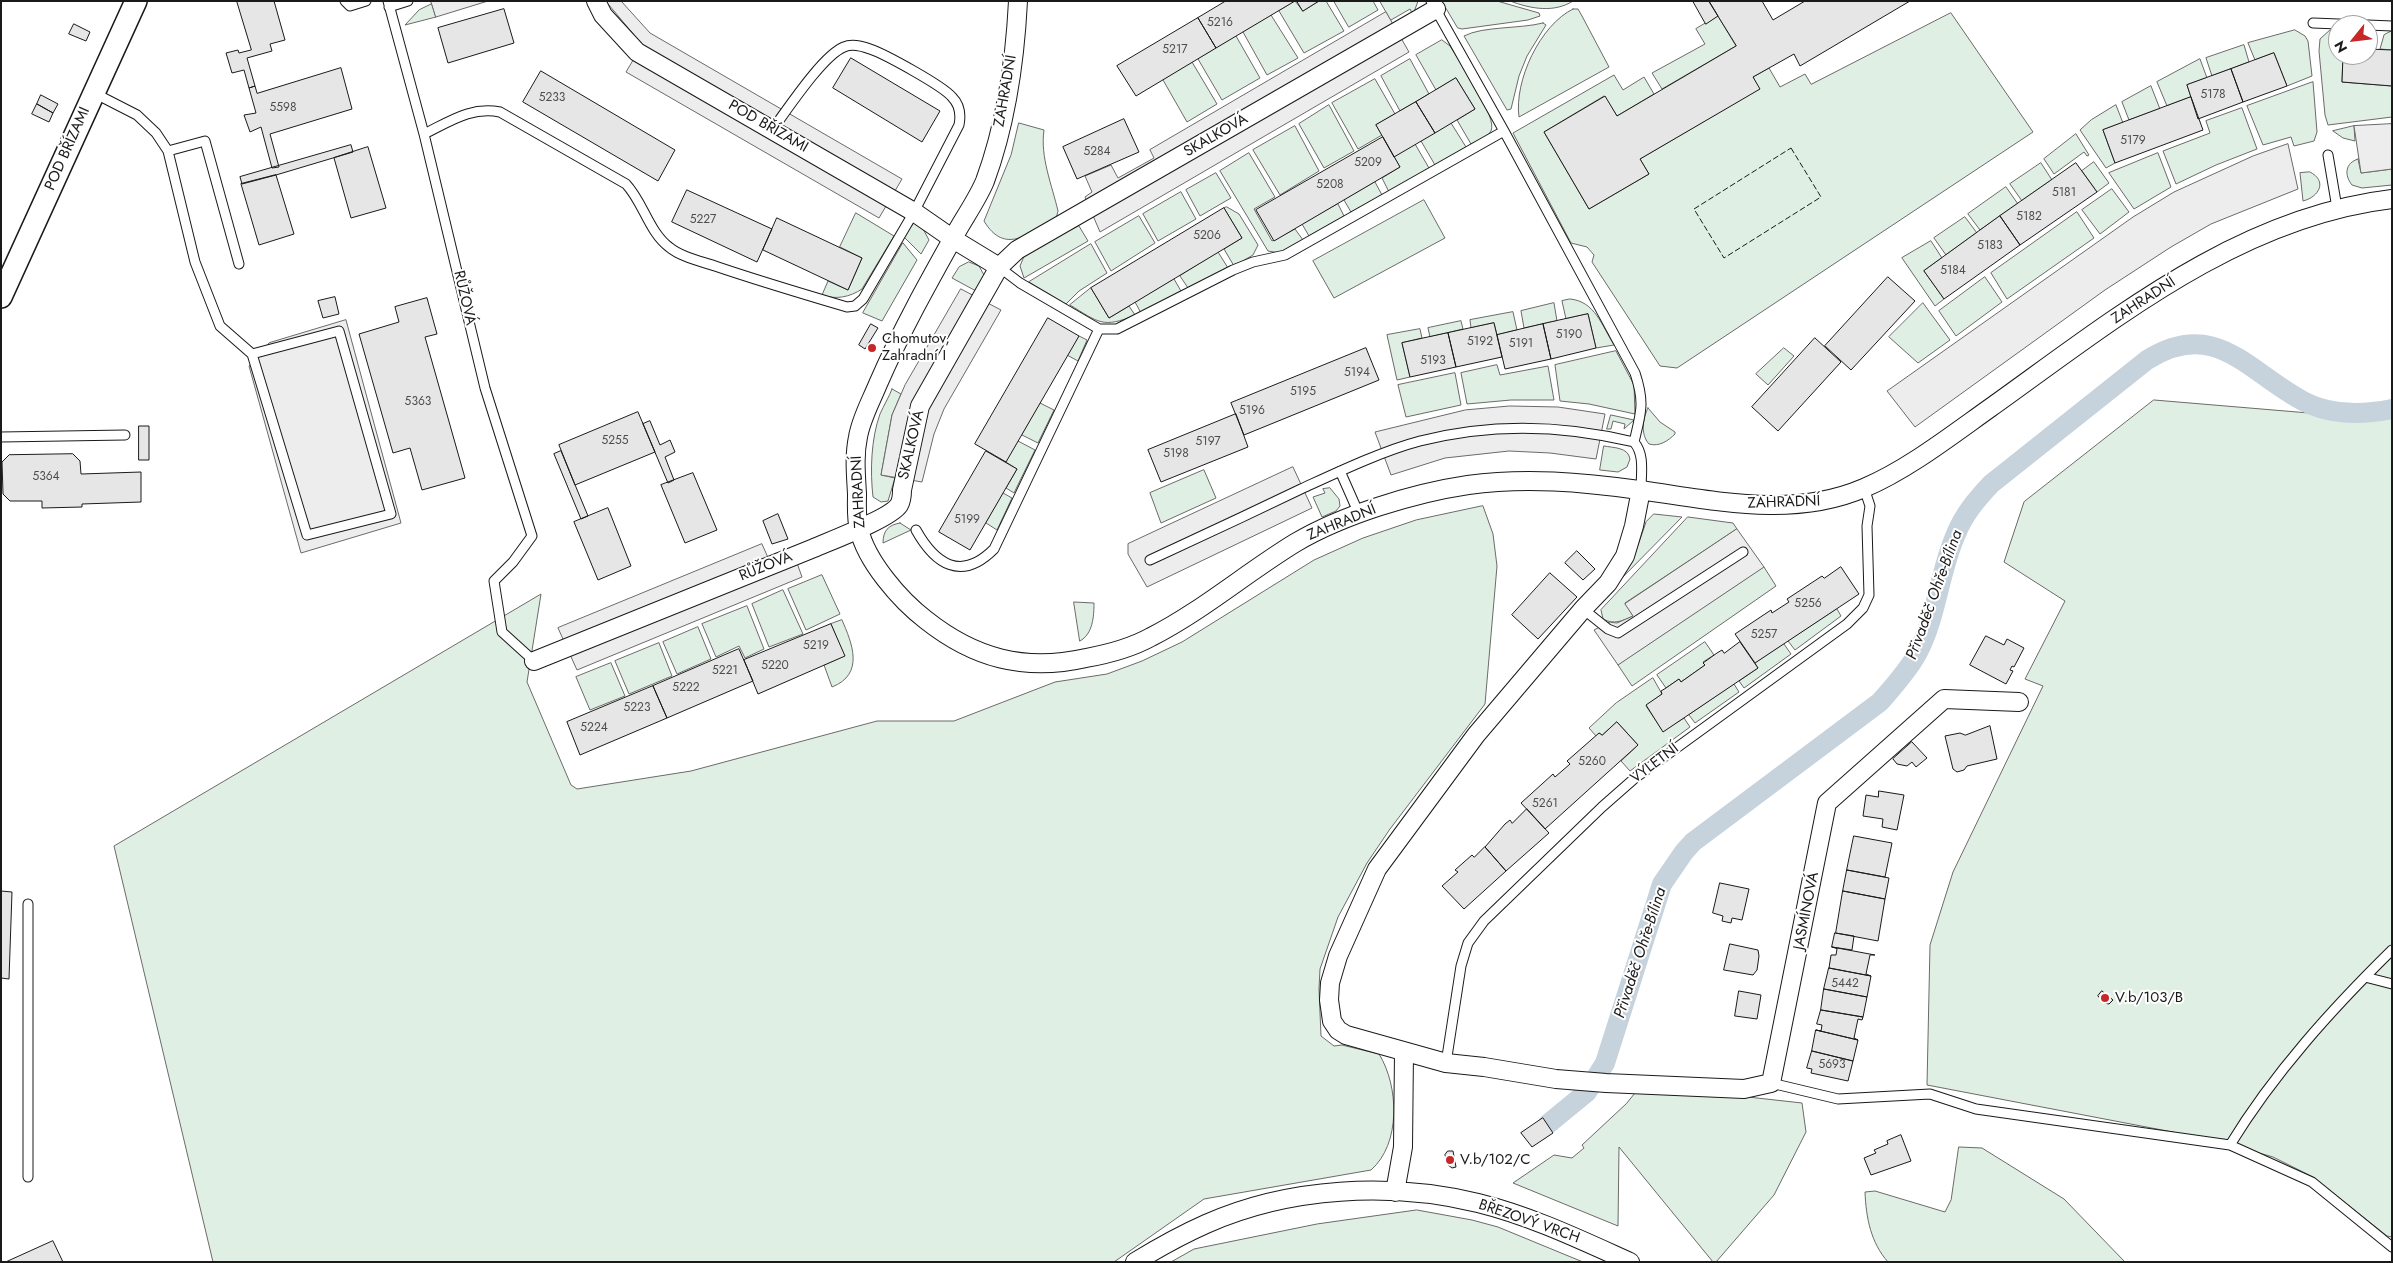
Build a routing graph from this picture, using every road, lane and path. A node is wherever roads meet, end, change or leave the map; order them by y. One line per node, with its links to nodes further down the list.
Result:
1 (136, 1): 13 (street, POD BŘÍZAMI)
2 (345, 1): 3 (lane)
3 (366, 1)
4 (408, 1): 7 (lane)
5 (596, 1): 14 (street, POD BŘÍZAMI)
6 (1018, 1): 22 (street, ZAHRADNÍ)
7 (388, 4): 16 (lane, RŮŽOVÁ)
8 (1433, 5): 15 (lane); 24 (street, SKALKOVÁ)
9 (2313, 23): 10 (lane)
10 (2328, 24)
11 (2378, 25): 12 (lane)
12 (2392, 26)
13 (94, 93): 17 (lane); 25 (street, POD BŘÍZAMI)
14 (772, 130): 21 (street, POD BŘÍZAMI); 21 (lane)
15 (1504, 131): 26 (lane); 30 (lane)
16 (424, 134): 21 (lane); 40 (lane, RŮŽOVÁ)
17 (168, 152): 23 (lane); 27 (lane)
18 (2328, 155): 20 (lane)
19 (2392, 199): 20 (street, ZAHRADNÍ)
20 (2337, 208): 32 (street, ZAHRADNÍ)
21 (914, 212): 22 (street, POD BŘÍZAMI)
22 (953, 239): 24 (street); 35 (street, ZAHRADNÍ)
23 (239, 264)
24 (999, 267): 26 (lane); 35 (street, SKALKOVÁ)
25 (1, 297)
26 (1099, 329): 36 (lane)
27 (252, 354): 27 (lane)
28 (126, 435): 29 (lane)
29 (1, 438)
30 (1634, 442): 31 (lane); 33 (lane)
31 (1340, 471): 34 (lane); 38 (lane)
32 (1864, 488): 33 (street, ZAHRADNÍ); 47 (lane, VÝLETNÍ)
33 (1640, 490): 34 (street, ZAHRADNÍ); 39 (street)
34 (1359, 514): 35 (street, ZAHRADNÍ)
35 (858, 529): 40 (street, RŮŽOVÁ)
36 (916, 530)
37 (1743, 552): 39 (lane)
38 (1150, 560)
39 (1583, 609): 46 (street)
40 (534, 661)
41 (2019, 702): 48 (street, JASMÍNOVÁ)
42 (28, 904): 50 (lane)
43 (2392, 950): 44 (lane)
44 (2364, 977): 45 (lane); 49 (lane)
45 (2392, 984)
46 (1404, 1052): 47 (street); 51 (street)
47 (1446, 1063): 48 (street)
48 (1771, 1083): 49 (lane)
49 (2230, 1145): 52 (lane)
50 (28, 1177)
51 (1395, 1192): 53 (street, BŘEZOVÝ VRCH); 54 (street, BŘEZOVÝ VRCH)
52 (2392, 1247)
53 (1136, 1262)
54 (1630, 1262)

